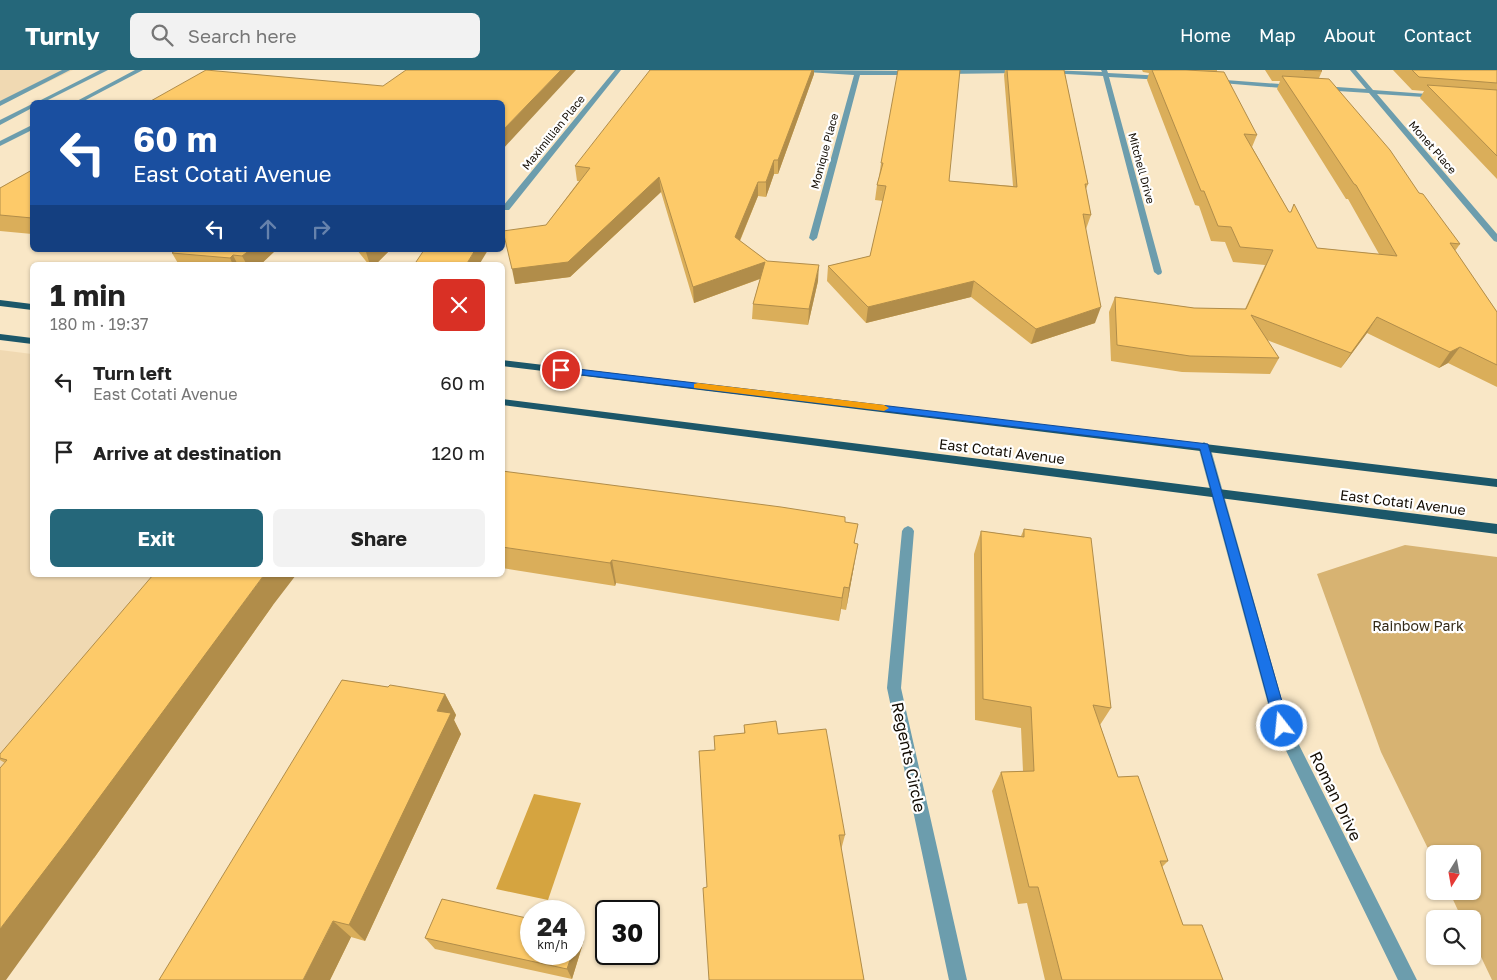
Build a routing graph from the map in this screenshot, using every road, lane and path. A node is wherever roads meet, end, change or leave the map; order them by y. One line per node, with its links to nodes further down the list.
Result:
1 (67, 70): 21 (street)
2 (105, 70): 19 (street)
3 (140, 70): 20 (street)
4 (618, 70): 26 (street, Maximillian Place)
5 (807, 70): 9 (street)
6 (1352, 70): 17 (street, Monet Place)
7 (1025, 71): 11 (street)
8 (1035, 71): 12 (street)
9 (858, 72): 10 (street); 27 (street, Monique Place)
10 (927, 72)
11 (937, 72)
12 (1104, 72): 13 (street); 29 (street, Mitchell Drive)
13 (1174, 79)
14 (1204, 81): 15 (street)
15 (1302, 87)
16 (1312, 88): 17 (street)
17 (1371, 92): 18 (street); 28 (street, Monet Place)
18 (1449, 97)
19 (44, 100)
20 (82, 100)
21 (0, 104)
22 (30, 107): 23 (street)
23 (0, 123)
24 (30, 127): 25 (street)
25 (0, 144)
26 (506, 208)
27 (813, 238)
28 (1497, 239)
29 (1158, 272)
30 (0, 303): 31 (main road)
31 (30, 307)
32 (0, 337): 33 (main road)
33 (30, 341)
34 (505, 363): 36 (main road, East Cotati Avenue)
35 (505, 402): 38 (main road, East Cotati Avenue)
36 (1204, 446): 37 (main road, East Cotati Avenue); 38 (street, Roman Drive)
37 (1497, 483)
38 (1218, 494): 39 (main road, East Cotati Avenue); 42 (street, Roman Drive)
39 (1497, 529)
40 (908, 531): 41 (street, Regents Circle)
41 (958, 980)
42 (1408, 980)

